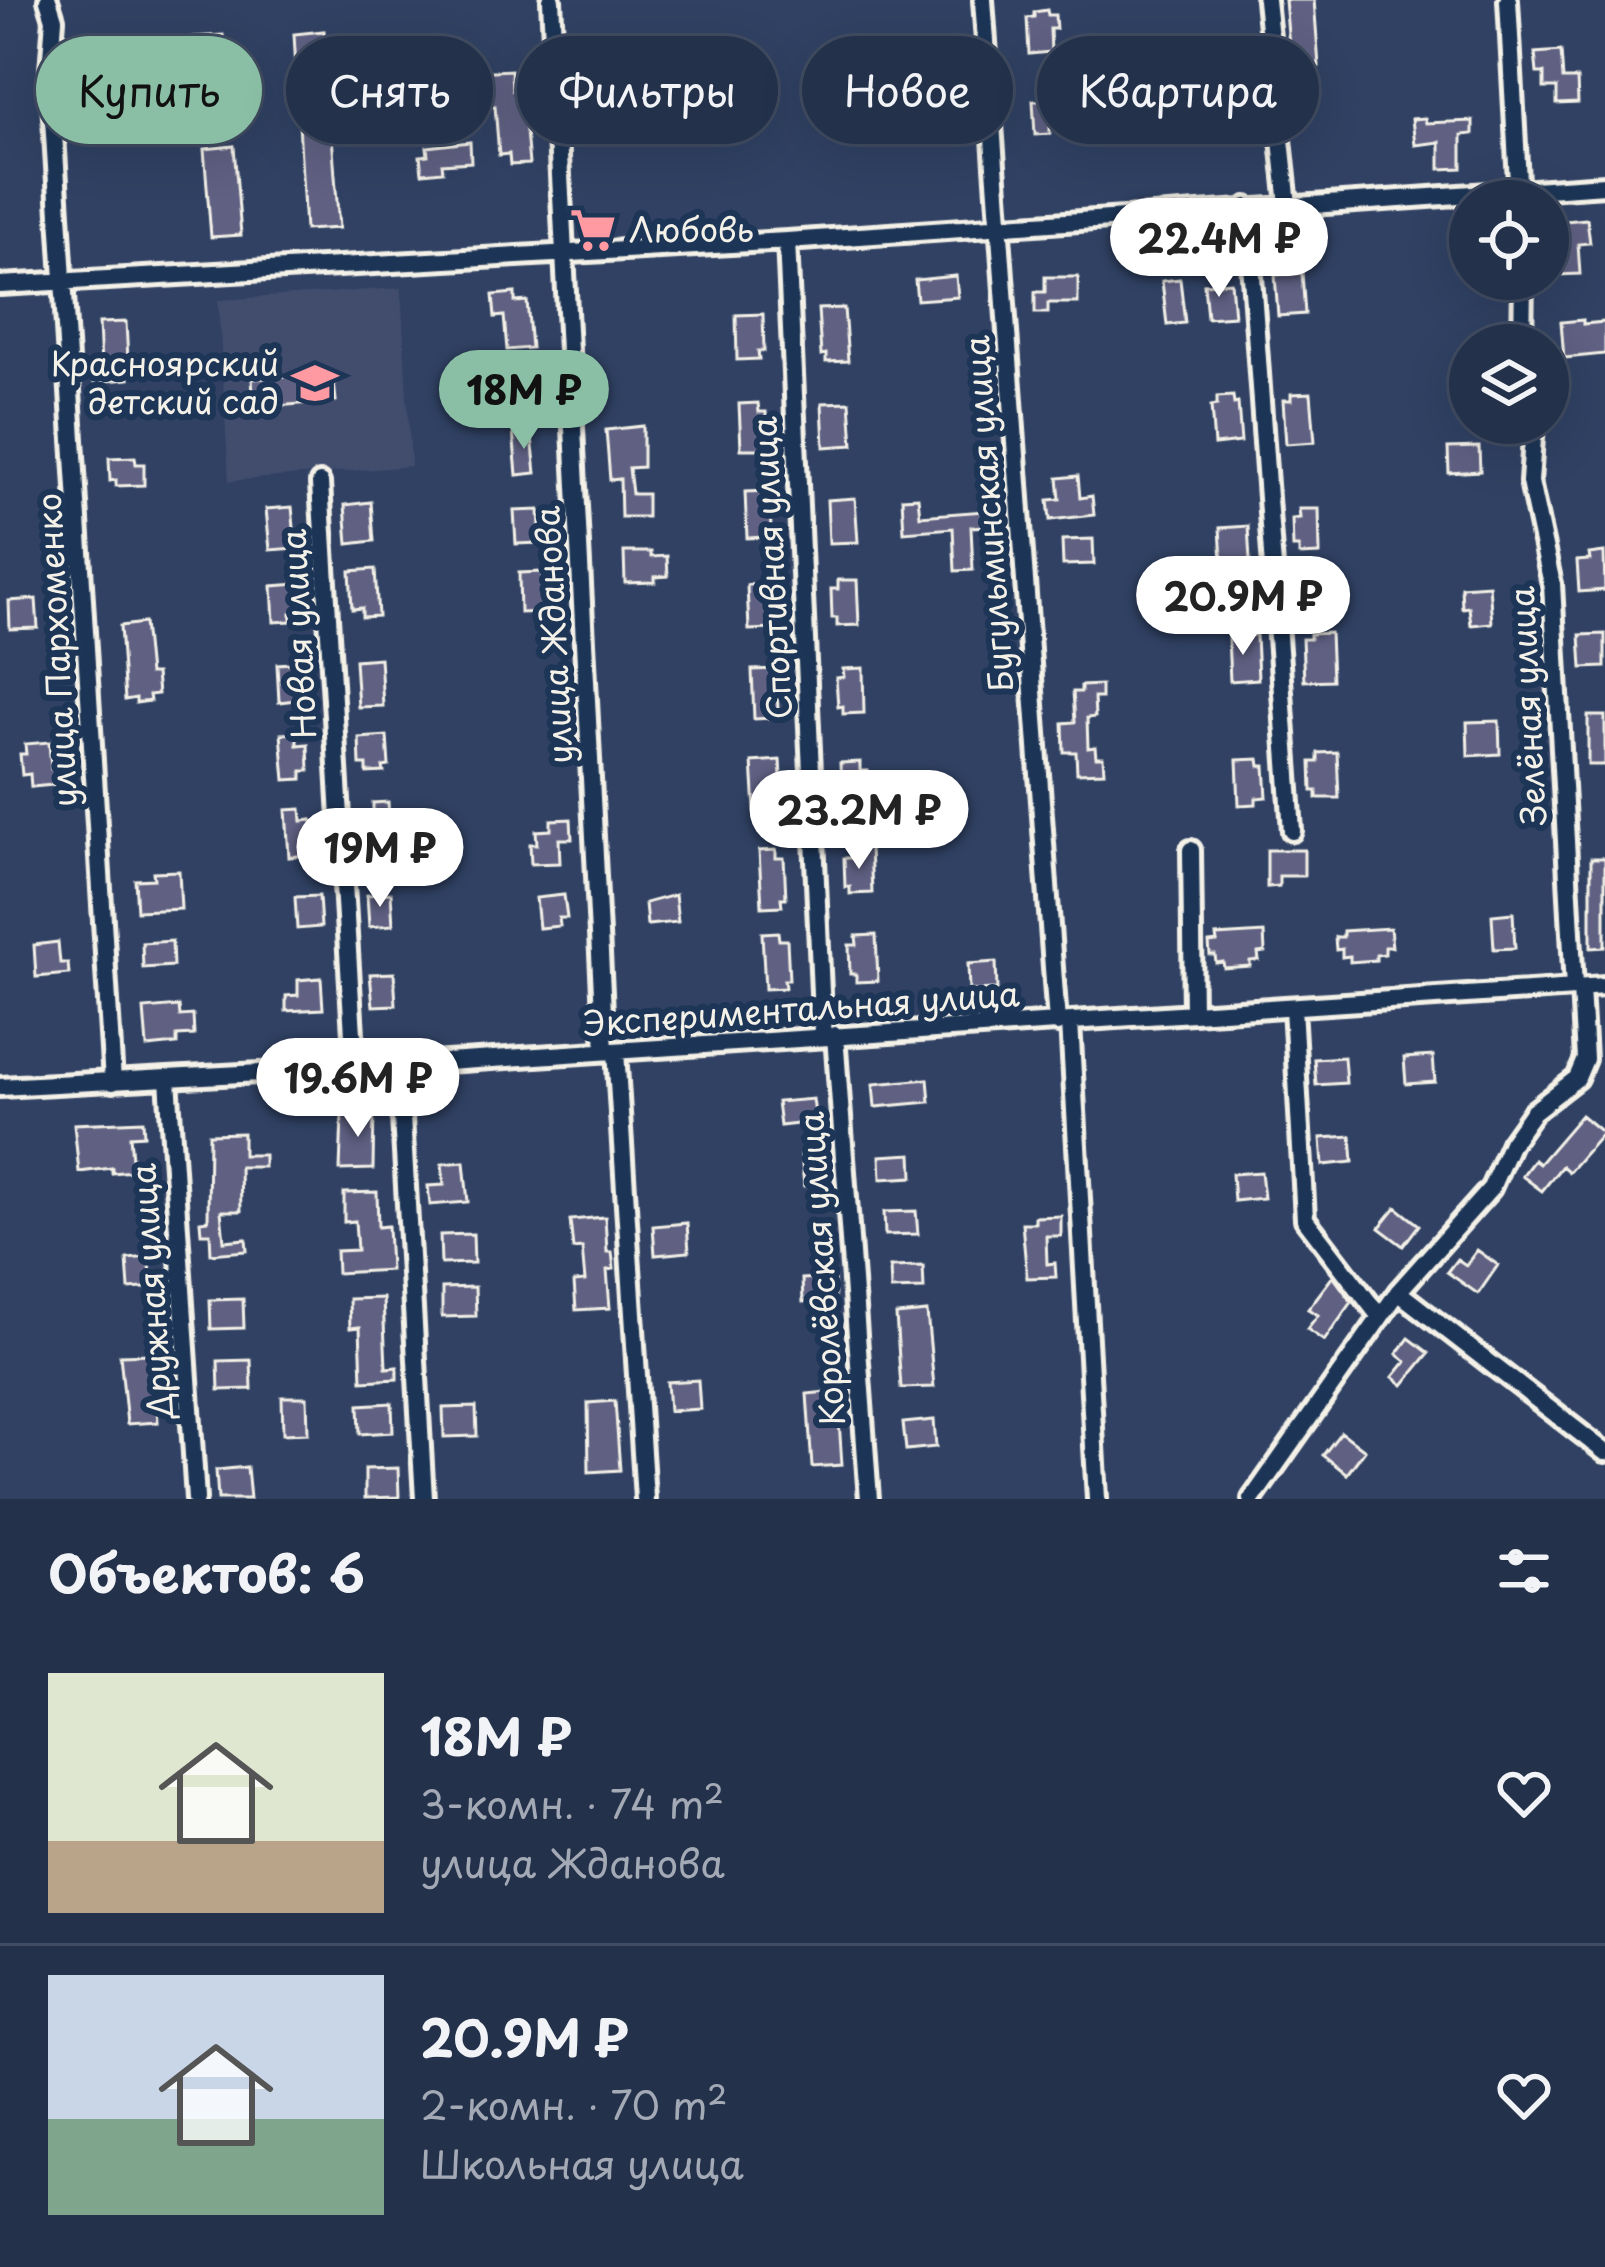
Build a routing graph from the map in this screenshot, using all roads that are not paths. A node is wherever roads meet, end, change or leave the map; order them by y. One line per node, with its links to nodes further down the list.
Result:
1 (48, 0): 15 (street, улица Пархоменко)
2 (550, 0): 14 (street, улица Жданова)
3 (983, 0): 12 (street, Бугульминская улица)
4 (1266, 0): 10 (street)
5 (1508, 0): 6 (street)
6 (1518, 180)
7 (1605, 185): 8 (street)
8 (1569, 190)
9 (1449, 199): 10 (street)
10 (1288, 205): 11 (street)
11 (1247, 208): 12 (street); 19 (street)
12 (997, 224): 13 (street); 25 (street, Бугульминская улица)
13 (787, 241): 14 (street); 26 (street, Спортивная улица)
14 (565, 254): 15 (street); 27 (street, улица Жданова)
15 (65, 282): 16 (street); 31 (street, улица Пархоменко)
16 (0, 285)
17 (1533, 444): 22 (street, Зелёная улица)
18 (320, 484): 29 (street, Новая улица)
19 (1292, 830)
20 (1192, 850): 24 (street)
21 (1605, 986): 22 (street, Экспериментальная улица)
22 (1577, 988): 23 (street, Экспериментальная улица); 33 (street, Зелёная улица)
23 (1293, 1007): 24 (street, Экспериментальная улица); 34 (street)
24 (1193, 1013): 25 (street, Экспериментальная улица)
25 (1064, 1022): 26 (street, Экспериментальная улица); 40 (street, Бугульминская улица)
26 (829, 1036): 27 (street, Экспериментальная улица); 39 (street, Королёвская улица)
27 (611, 1051): 28 (street, Экспериментальная улица); 38 (street, улица Жданова)
28 (398, 1065): 29 (street, Экспериментальная улица); 37 (street)
29 (355, 1068): 30 (street, Экспериментальная улица)
30 (168, 1079): 31 (street, Экспериментальная улица); 36 (street, Дружная улица)
31 (113, 1082): 32 (street, Экспериментальная улица)
32 (0, 1087)
33 (1398, 1292): 34 (street); 35 (street)
34 (1380, 1317): 41 (street)
35 (1605, 1451)
36 (196, 1499)
37 (424, 1499)
38 (645, 1499)
39 (868, 1499)
40 (1097, 1499)
41 (1252, 1499)

